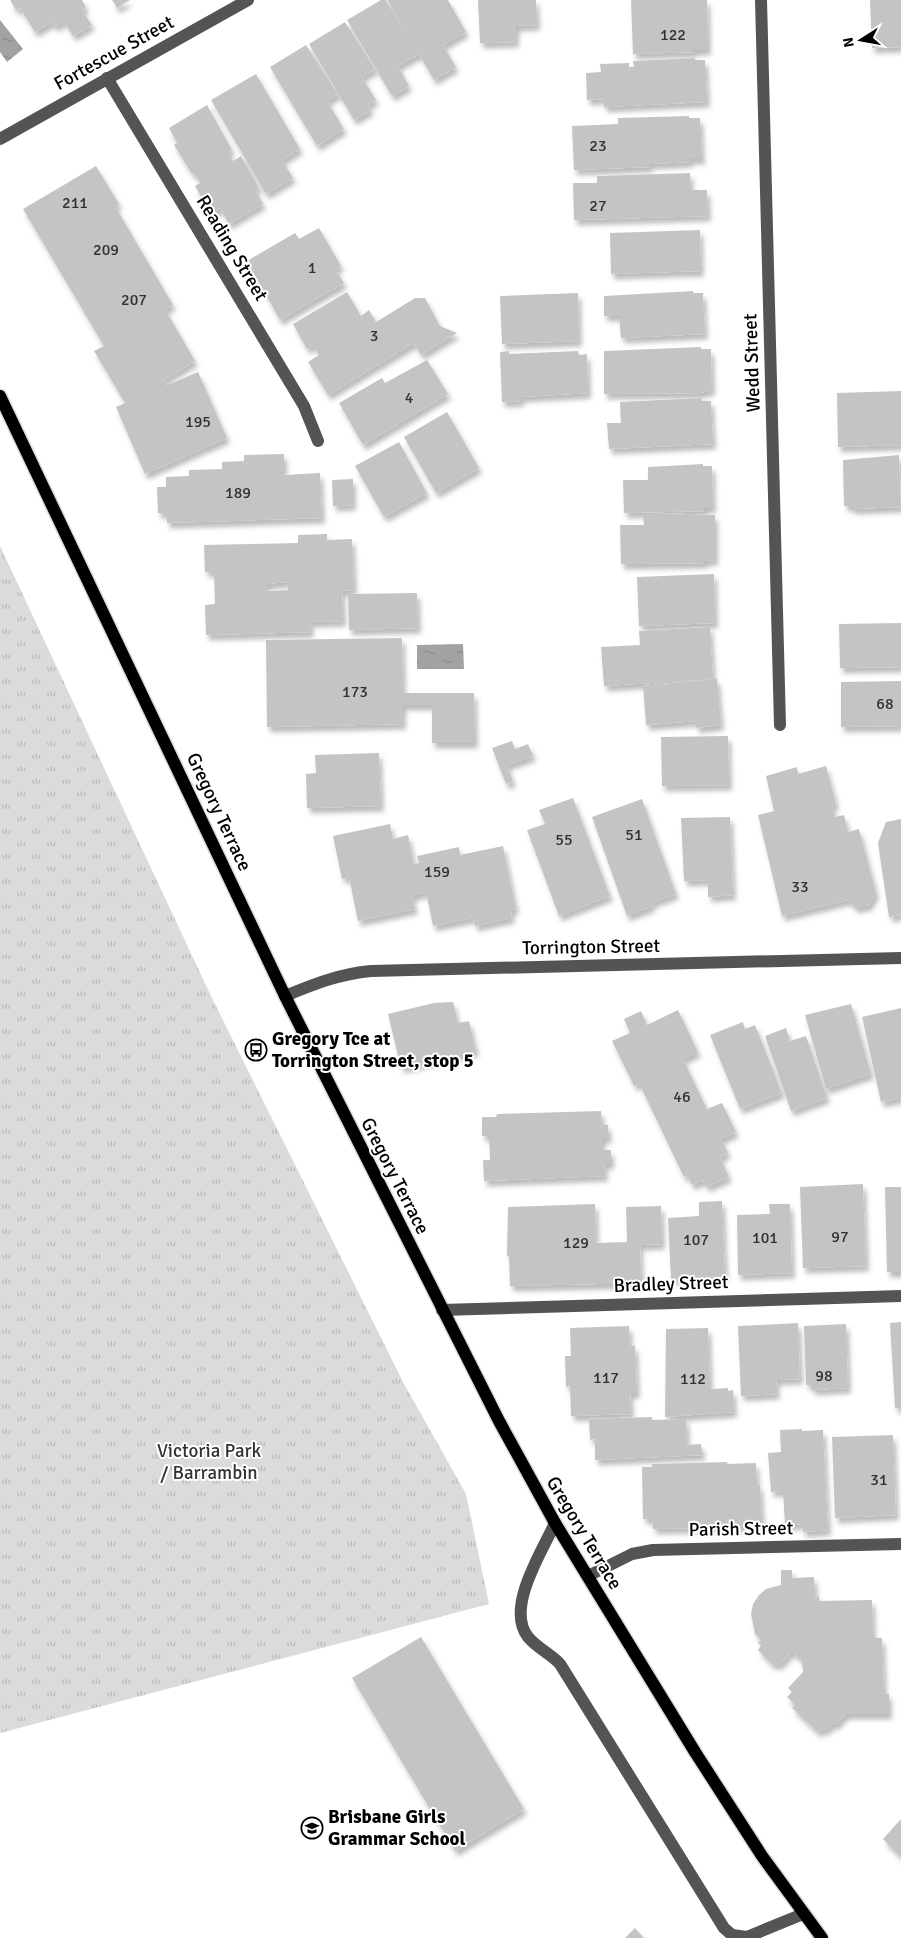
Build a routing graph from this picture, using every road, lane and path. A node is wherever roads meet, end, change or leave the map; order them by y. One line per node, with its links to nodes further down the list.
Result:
1 (247, 0): 3 (street, Fortescue Street)
2 (761, 0): 7 (street, Wedd Street)
3 (107, 78): 4 (street, Fortescue Street); 6 (street, Reading Street)
4 (0, 139)
5 (0, 396): 9 (main road, Gregory Terrace)
6 (318, 441)
7 (780, 725)
8 (901, 958): 9 (street, Torrington Street)
9 (285, 996): 11 (main road, Gregory Terrace)
10 (901, 1296): 11 (street, Bradley Street)
11 (442, 1310): 12 (main road, Gregory Terrace)
12 (555, 1523): 14 (main road, Gregory Terrace); 15 (street)
13 (901, 1544): 14 (street, Parish Street)
14 (588, 1576): 15 (main road, Gregory Terrace)
15 (803, 1914): 16 (main road, Gregory Terrace)
16 (822, 1938)

